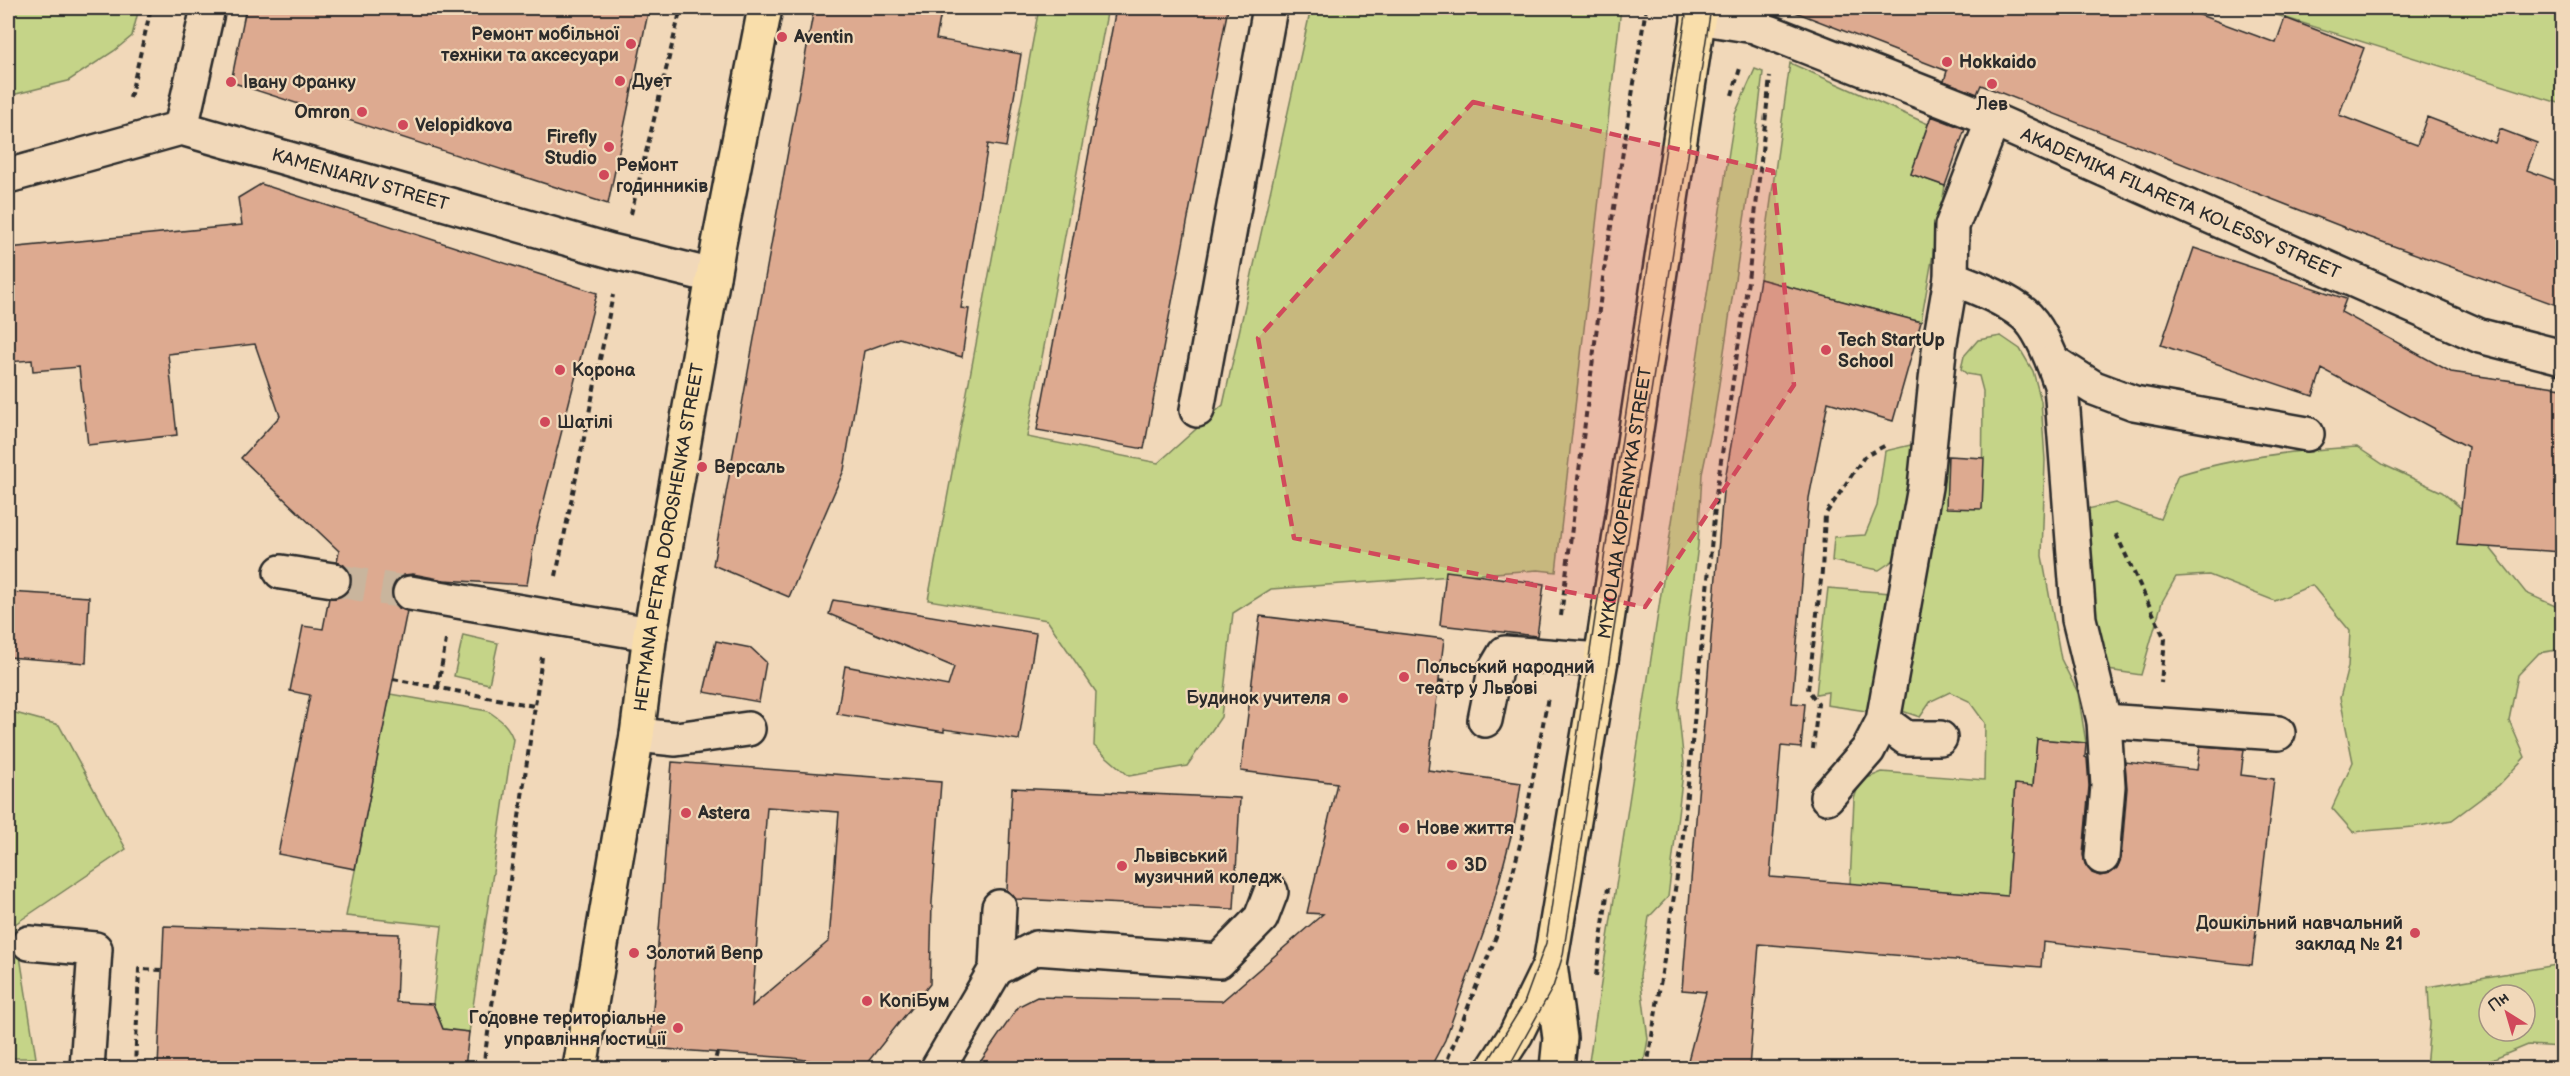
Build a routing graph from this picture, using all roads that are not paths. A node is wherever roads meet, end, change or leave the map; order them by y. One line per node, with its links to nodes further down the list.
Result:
1 (208, 8): 6 (street)
2 (765, 8): 8 (main road, HETMANA PETRA DOROSHENKA STREET)
3 (1270, 8): 12 (street)
4 (1699, 12): 5 (street, AKADEMIKA FILARETA KOLESSY STREET); 18 (main road, MYKOLAIA KOPERNYKA STREET)
5 (1993, 120): 9 (street); 10 (street, AKADEMIKA FILARETA KOLESSY STREET)
6 (181, 128): 7 (street); 8 (street, KAMENIARIV STREET)
7 (8, 176)
8 (713, 276): 17 (main road, HETMANA PETRA DOROSHENKA STREET)
9 (1952, 278): 11 (street); 20 (street)
10 (2562, 357)
11 (2053, 362): 13 (street); 21 (street)
12 (1197, 410)
13 (2307, 434)
14 (281, 572): 15 (street)
15 (333, 580)
16 (410, 593): 17 (street)
17 (650, 634): 24 (main road, HETMANA PETRA DOROSHENKA STREET)
18 (1601, 660): 19 (street); 31 (main road, MYKOLAIA KOPERNYKA STREET)
19 (1485, 720)
20 (1883, 721): 25 (street); 26 (street)
21 (2104, 721): 23 (street); 27 (street)
22 (748, 729): 24 (street)
23 (2278, 733)
24 (637, 735): 34 (main road, HETMANA PETRA DOROSHENKA STREET)
25 (1940, 738)
26 (1827, 797)
27 (2102, 857)
28 (1271, 892): 32 (street)
29 (999, 907): 32 (street)
30 (29, 943): 33 (street)
31 (1550, 964): 36 (main road); 37 (main road, MYKOLAIA KOPERNYKA STREET)
32 (996, 969): 35 (street)
33 (87, 1068)
34 (580, 1068)
35 (938, 1068)
36 (1494, 1068)
37 (1557, 1068)

